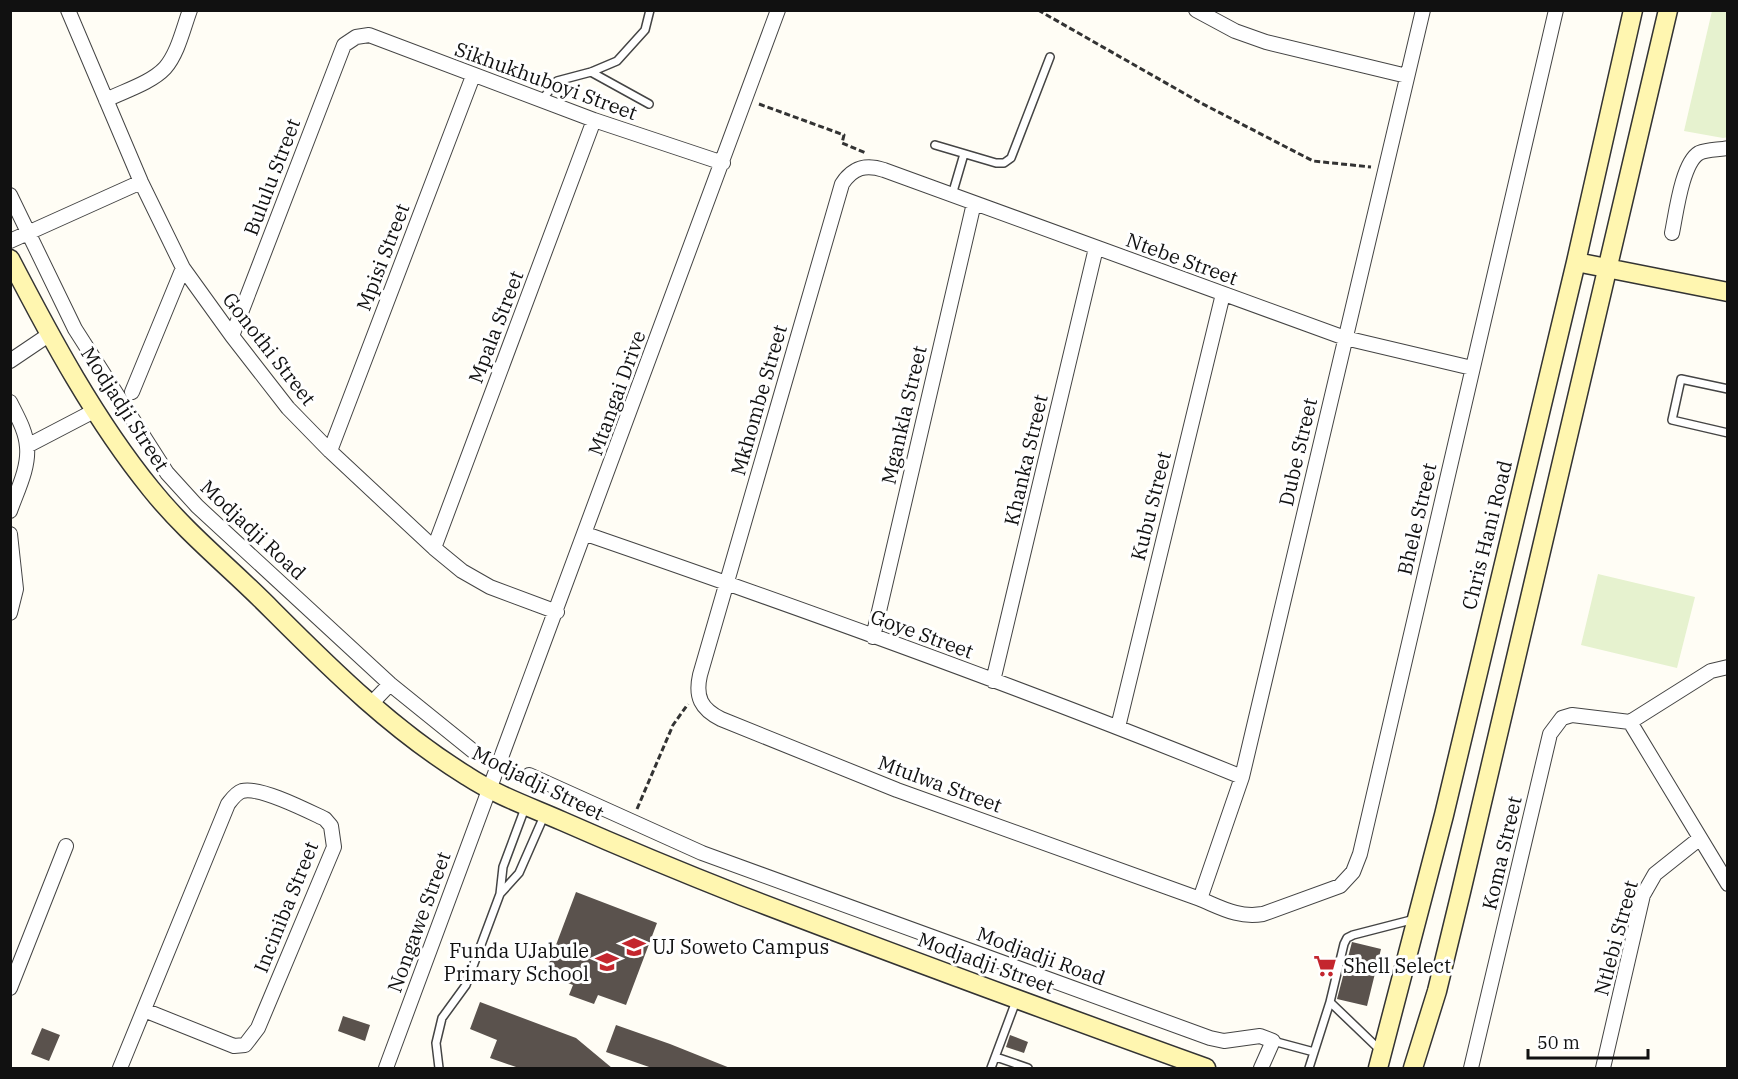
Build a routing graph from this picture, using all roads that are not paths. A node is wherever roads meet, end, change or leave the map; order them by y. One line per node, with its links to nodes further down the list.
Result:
1 (68, 10): 15 (street, Gonothi Street)
2 (190, 10): 15 (street)
3 (650, 10): 12 (lane)
4 (778, 10): 22 (street, Mtangai Drive)
5 (1196, 10): 14 (street)
6 (1423, 10): 14 (street, Dube Street)
7 (1556, 10): 42 (street, Bhele Street)
8 (1633, 10): 33 (main road, Chris Hani Road)
9 (1668, 10): 35 (main road)
10 (356, 37): 13 (street, Sikhukhuboyi Street); 39 (street, Bululu Street)
11 (1050, 57): 21 (lane)
12 (591, 72): 16 (lane); 17 (lane)
13 (473, 76): 16 (street, Sikhukhuboyi Street); 49 (street, Mpisi Street)
14 (1407, 76): 40 (street, Dube Street)
15 (106, 99): 24 (street, Gonothi Street)
16 (541, 100): 18 (street, Sikhukhuboyi Street)
17 (650, 104)
18 (594, 120): 22 (street, Sikhukhuboyi Street); 53 (street, Mpala Street)
19 (935, 146): 21 (lane)
20 (1728, 148): 29 (street)
21 (964, 154): 26 (lane)
22 (723, 163): 52 (street, Mtangai Drive)
23 (884, 170): 26 (street, Ntebe Street); 54 (street, Mkhombe Street)
24 (141, 182): 28 (street); 34 (street, Gonothi Street)
25 (10, 195): 28 (street, Modjadji Road)
26 (952, 195): 27 (street, Ntebe Street)
27 (974, 202): 31 (street, Ntebe Street); 57 (street, Mgankla Street)
28 (29, 233): 30 (street); 60 (street, Modjadji Road)
29 (1672, 233)
30 (10, 241)
31 (1096, 248): 37 (street, Ntebe Street); 59 (street, Khanka Street)
32 (10, 259): 38 (main road, Modjadji Street)
33 (1576, 262): 35 (main road); 78 (main road, Chris Hani Road)
34 (183, 268): 39 (street, Gonothi Street); 44 (street)
35 (1608, 269): 36 (main road); 96 (main road)
36 (1728, 292)
37 (1223, 294): 40 (street, Ntebe Street); 64 (street, Kubu Street)
38 (50, 334): 41 (street); 46 (main road, Modjadji Street)
39 (232, 336): 49 (street, Gonothi Street)
40 (1345, 338): 42 (street, Ntebe Street); 67 (street, Dube Street)
41 (10, 361)
42 (1472, 368): 77 (street, Bhele Street)
43 (1728, 389): 47 (lane)
44 (132, 392)
45 (10, 402): 48 (street)
46 (96, 410): 48 (street); 62 (main road, Modjadji Street)
47 (1728, 433)
48 (27, 446): 50 (street)
49 (330, 451): 53 (street, Gonothi Street)
50 (10, 511)
51 (10, 534): 56 (street)
52 (586, 534): 54 (street, Goye Street); 55 (street, Mtangai Drive)
53 (434, 548): 55 (street, Gonothi Street)
54 (726, 582): 57 (street, Goye Street); 61 (street, Mkhombe Street)
55 (557, 612): 68 (street, Mtangai Drive)
56 (10, 613)
57 (873, 637): 59 (street, Goye Street)
58 (1728, 667): 63 (street)
59 (993, 681): 64 (street, Goye Street)
60 (390, 684): 62 (street); 65 (street, Modjadji Road)
61 (699, 695): 77 (street, Mtulwa Street)
62 (370, 705): 68 (main road, Modjadji Street)
63 (1630, 722): 71 (street); 97 (street, Koma Street)
64 (1118, 727): 67 (street, Goye Street)
65 (473, 752)
66 (529, 775): 73 (street, Modjadji Road)
67 (1242, 777): 77 (street, Dube Street)
68 (489, 789): 69 (main road, Modjadji Street); 89 (street, Nongawe Street)
69 (526, 805): 70 (main road, Modjadji Street); 76 (lane)
70 (545, 814): 74 (main road, Modjadji Street); 76 (lane)
71 (1699, 839): 75 (street); 98 (street, Ntlebi Street)
72 (66, 846): 79 (street)
73 (702, 853): 74 (street); 84 (street, Modjadji Road)
74 (693, 877): 81 (main road, Modjadji Street)
75 (1728, 884)
76 (500, 894): 90 (lane)
77 (1200, 899)
78 (1418, 918): 82 (lane); 87 (main road, Chris Hani Road)
79 (16, 957): 80 (street)
80 (10, 988)
81 (1017, 998): 86 (lane); 93 (main road, Modjadji Street)
82 (1330, 1002): 85 (lane); 87 (lane)
83 (144, 1010): 83 (street, Inciniba Street); 88 (street, Inciniba Street)
84 (1273, 1041): 85 (lane); 94 (street)
85 (1314, 1052): 95 (lane)
86 (996, 1057): 91 (lane); 92 (lane)
87 (1380, 1061)
88 (120, 1068)
89 (386, 1068)
90 (439, 1068)
91 (992, 1068)
92 (1028, 1068)
93 (1206, 1068)
94 (1262, 1068)
95 (1309, 1068)
96 (1413, 1068)
97 (1471, 1068)
98 (1603, 1068)

